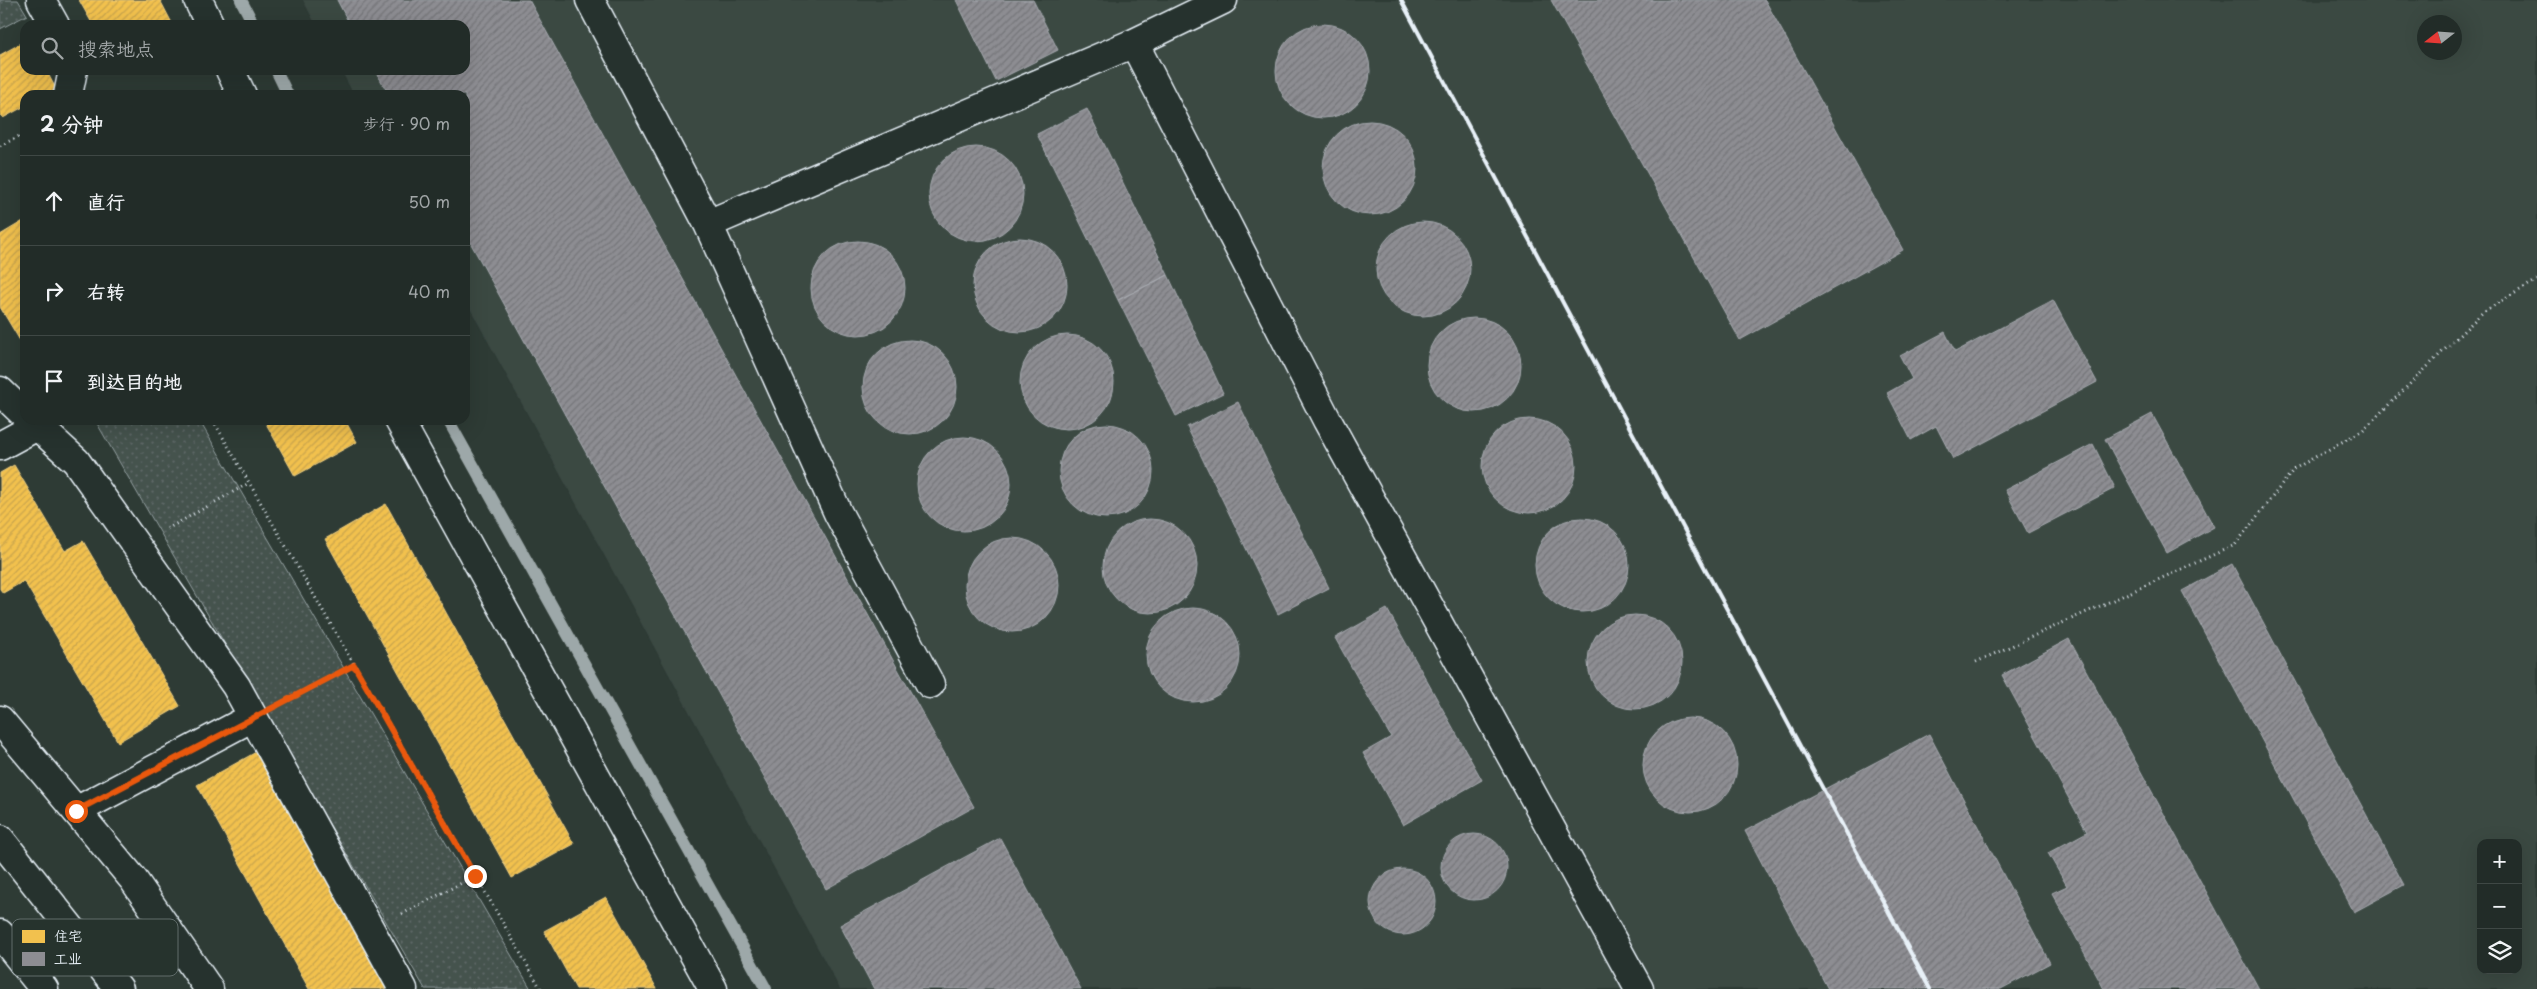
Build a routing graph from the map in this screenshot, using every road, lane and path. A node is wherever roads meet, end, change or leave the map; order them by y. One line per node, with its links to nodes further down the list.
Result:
1 (40, 0): 5 (street)
2 (198, 0): 6 (street)
3 (590, 0): 14 (street)
4 (1223, 0): 7 (street)
5 (52, 20)
6 (208, 20)
7 (1134, 44): 14 (street); 47 (street)
8 (72, 75): 10 (street)
9 (232, 75): 11 (street)
10 (69, 90)
11 (240, 90)
12 (20, 136): 13 (path)
13 (0, 146)
14 (708, 224): 27 (street)
15 (2537, 280): 25 (path)
16 (0, 392): 17 (street)
17 (20, 410)
18 (25, 425): 22 (street)
19 (36, 425): 24 (street)
20 (216, 425): 23 (path)
21 (402, 425): 46 (street)
22 (0, 446)
23 (250, 483): 24 (path); 26 (path)
24 (136, 546): 28 (street)
25 (1976, 662)
26 (354, 665): 28 (path); 32 (path)
27 (930, 684)
28 (254, 717): 30 (street); 35 (street)
29 (0, 720): 30 (street)
30 (76, 811): 34 (street)
31 (0, 839): 33 (street)
32 (475, 876): 35 (path); 45 (path)
33 (63, 919)
34 (161, 919)
35 (371, 931): 44 (street)
36 (0, 934): 38 (street)
37 (178, 944): 43 (street)
38 (12, 949)
39 (34, 976): 41 (street)
40 (109, 976): 42 (street)
41 (44, 989)
42 (119, 989)
43 (209, 989)
44 (403, 989)
45 (541, 989)
46 (713, 989)
47 (1639, 989)

